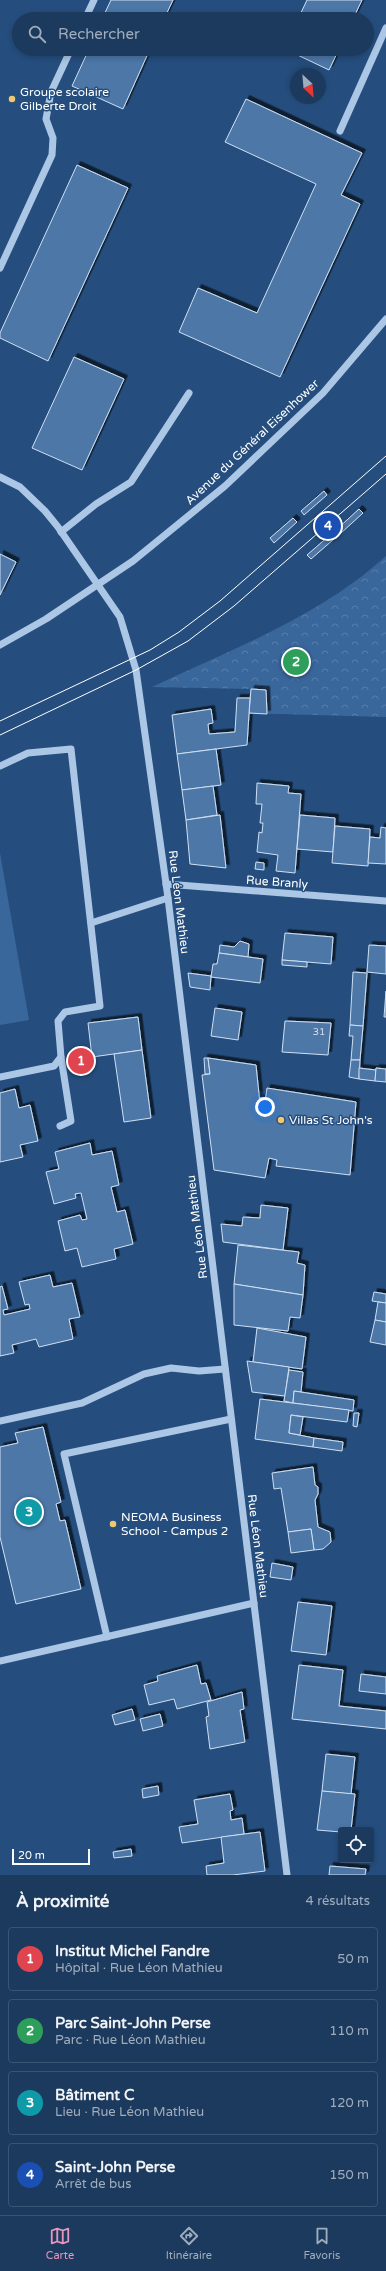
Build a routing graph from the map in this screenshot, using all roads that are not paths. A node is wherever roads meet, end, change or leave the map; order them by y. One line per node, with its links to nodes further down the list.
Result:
1 (94, 0): 2 (street)
2 (88, 12)
3 (386, 28): 4 (street)
4 (374, 55)
5 (68, 56): 8 (street)
6 (373, 56): 7 (street)
7 (340, 131)
8 (0, 268)
9 (386, 319): 13 (street, Avenue du Général Eisenhower)
10 (189, 393): 12 (street)
11 (0, 477): 12 (street, Rue Léon Mathieu)
12 (62, 532): 13 (street, Rue Léon Mathieu)
13 (98, 584): 14 (street, Avenue du Général Eisenhower); 16 (street, Rue Léon Mathieu)
14 (0, 644)
15 (0, 766): 19 (street)
16 (166, 884): 17 (street, Rue Léon Mathieu); 18 (street, Rue Branly)
17 (168, 898): 19 (street); 23 (street, Rue Léon Mathieu)
18 (386, 901)
19 (91, 923): 20 (street)
20 (61, 1057): 21 (street); 22 (street)
21 (0, 1077)
22 (60, 1126)
23 (225, 1369): 24 (street, Rue Léon Mathieu); 25 (street)
24 (231, 1419): 26 (street, Rue Léon Mathieu); 27 (street)
25 (0, 1421)
26 (254, 1603): 27 (street); 29 (street, Rue Léon Mathieu)
27 (107, 1636): 28 (street)
28 (0, 1661)
29 (287, 1875)

